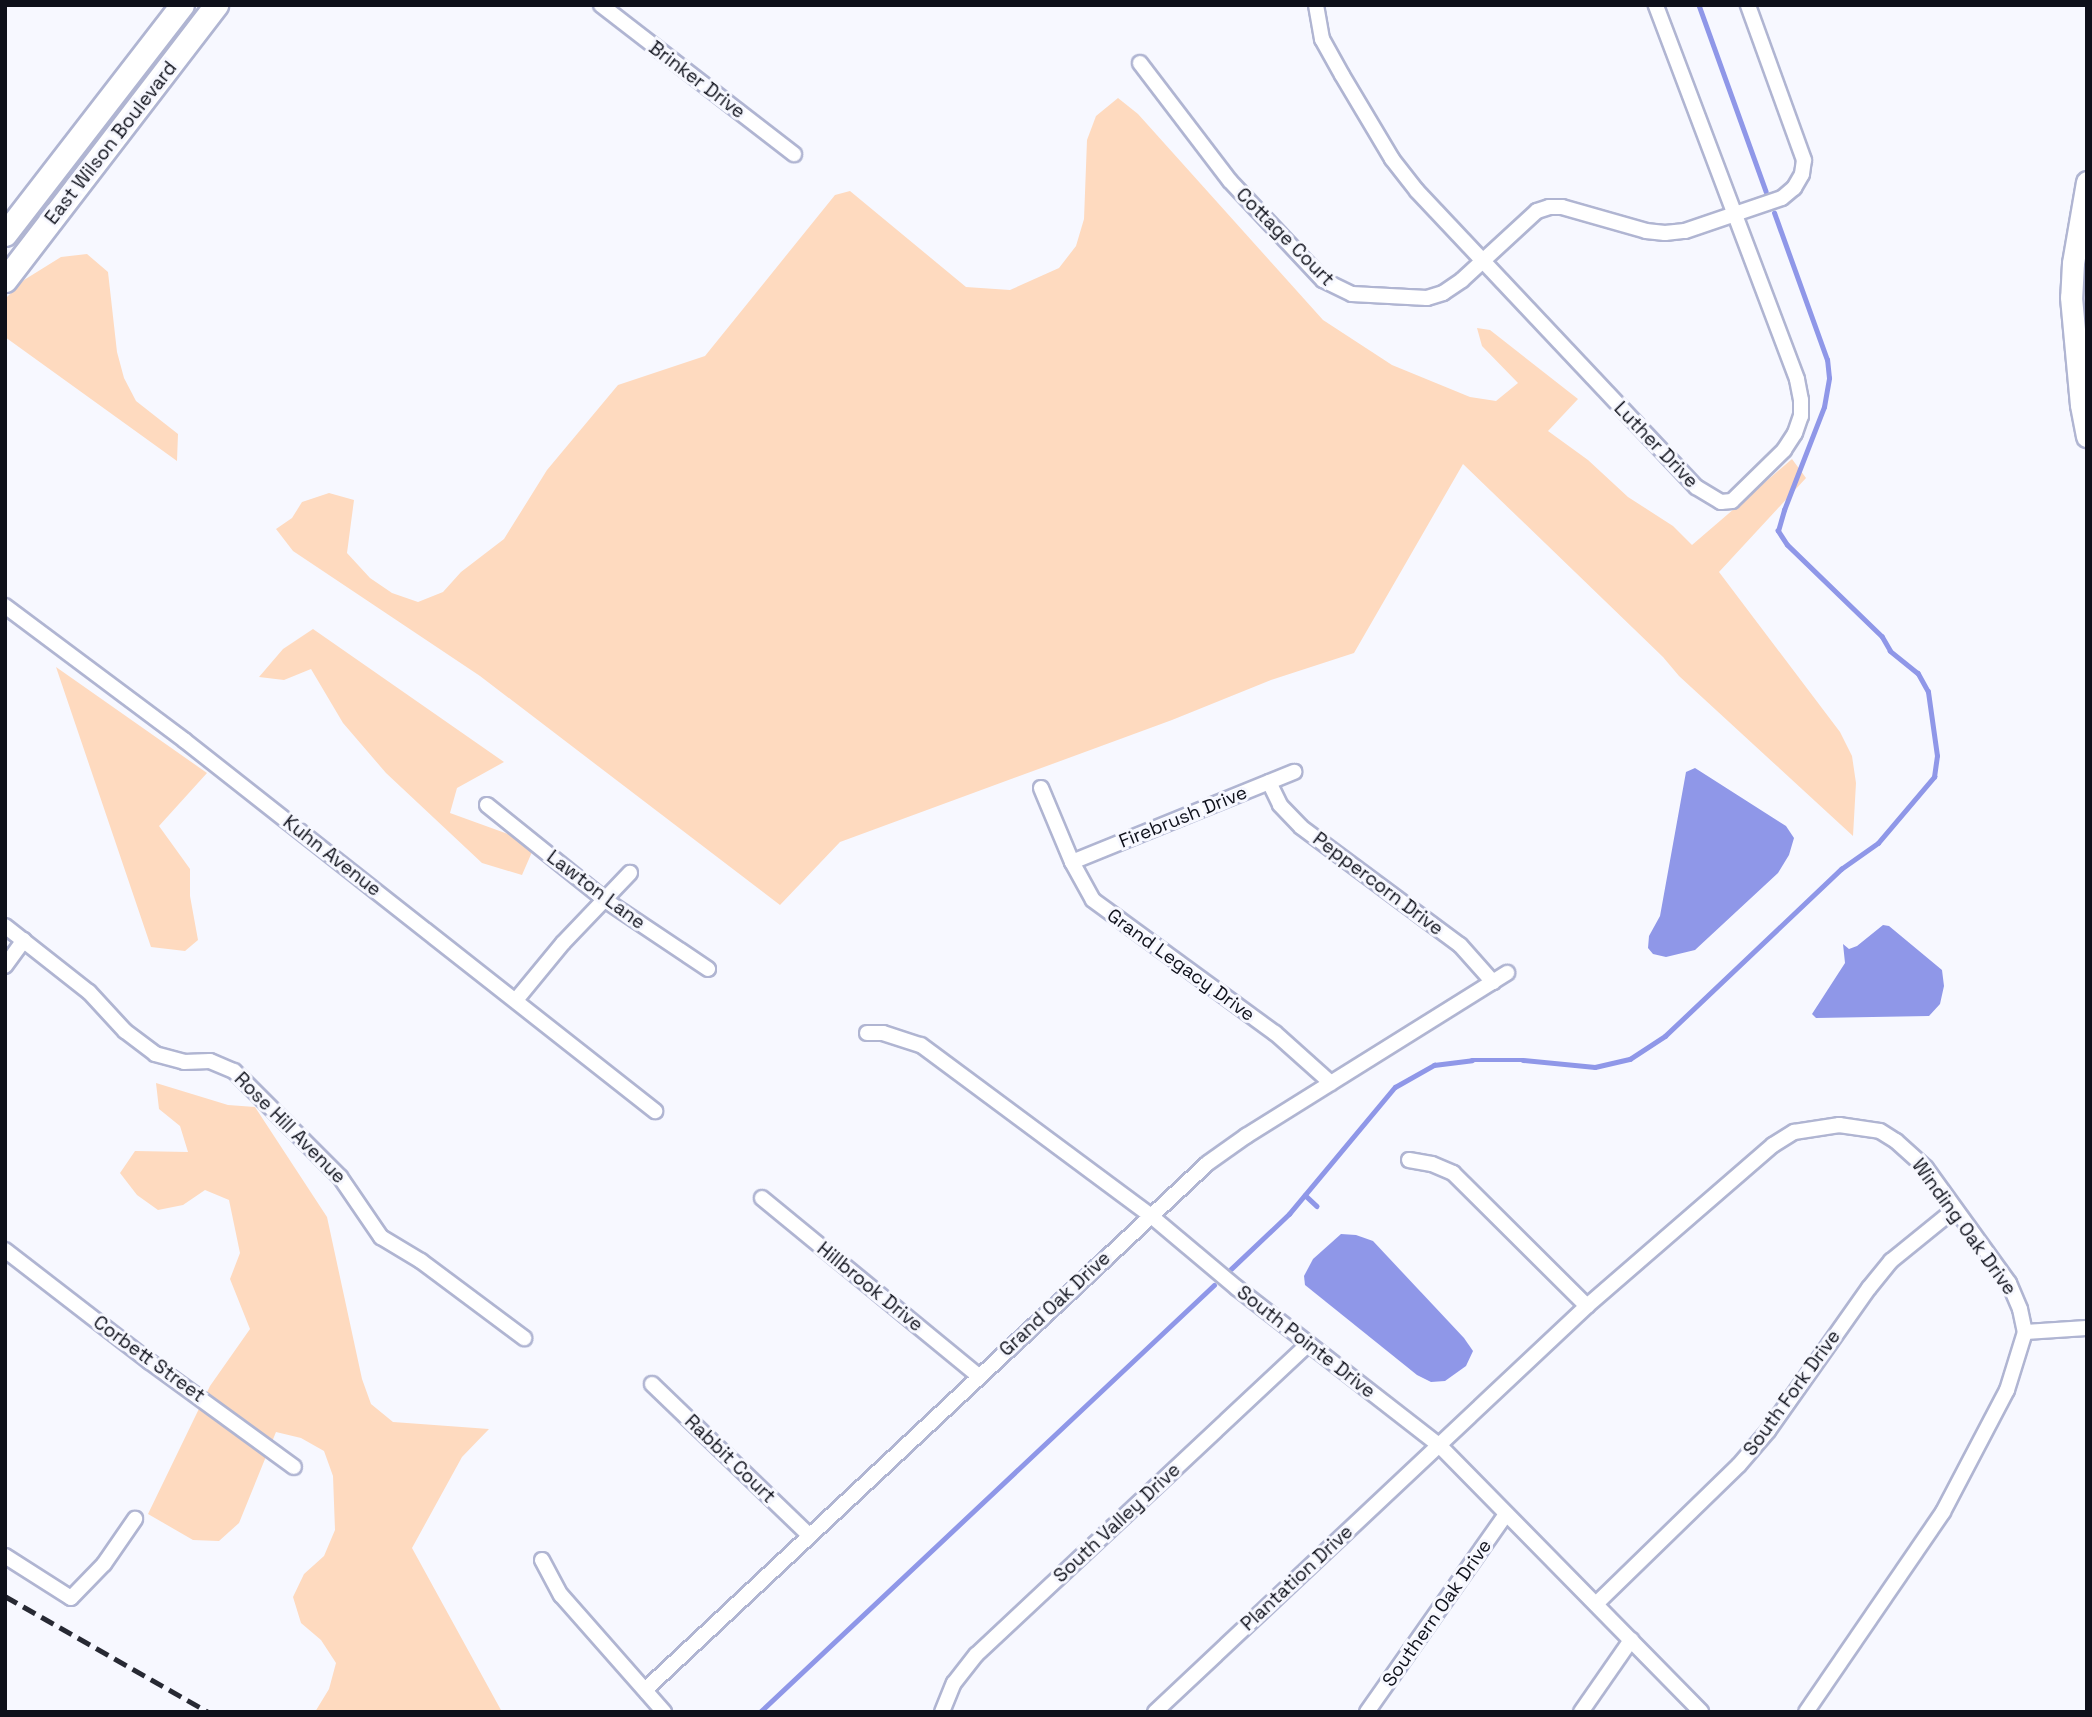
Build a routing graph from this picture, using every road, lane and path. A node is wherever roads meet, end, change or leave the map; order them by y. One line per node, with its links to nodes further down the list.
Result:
1 (182, 5): 11 (main road, East Wilson Boulevard)
2 (216, 5): 13 (main road, East Wilson Boulevard)
3 (601, 5): 8 (street, Brinker Drive)
4 (1316, 5): 12 (street, Luther Drive)
5 (1656, 5): 10 (street, Luther Drive)
6 (1748, 5): 10 (street, Cottage Court)
7 (1140, 63): 12 (street, Cottage Court)
8 (794, 154)
9 (2087, 182): 14 (main road)
10 (1735, 214): 12 (street, Cottage Court); 12 (street, Luther Drive)
11 (5, 234)
12 (1483, 262)
13 (5, 280)
14 (2087, 436)
15 (5, 606): 29 (street, Kuhn Avenue)
16 (1294, 772): 17 (street, Firebrush Drive)
17 (1269, 782): 20 (street, Firebrush Drive); 28 (street, Peppercorn Drive)
18 (1041, 788): 20 (street, Grand Legacy Drive)
19 (487, 806): 22 (street, Lawton Lane)
20 (1072, 862): 31 (street, Grand Legacy Drive)
21 (630, 873): 22 (street)
22 (604, 900): 26 (street, Lawton Lane); 29 (street)
23 (5, 926): 24 (street, Rose Hill Avenue)
24 (24, 940): 25 (street); 41 (street, Rose Hill Avenue)
25 (5, 966)
26 (708, 970)
27 (1507, 973): 28 (street, Grand Oak Drive)
28 (1493, 982): 31 (street, Grand Oak Drive)
29 (516, 1000): 32 (street, Kuhn Avenue)
30 (867, 1033): 36 (street, South Pointe Drive)
31 (1331, 1083): 36 (street, Grand Oak Drive)
32 (654, 1111)
33 (1409, 1160): 38 (street)
34 (762, 1198): 43 (street, Hillbrook Drive)
35 (1955, 1209): 38 (street, Winding Oak Drive); 40 (street, Winding Oak Drive); 52 (street, South Fork Drive)
36 (1150, 1215): 42 (street, South Pointe Drive); 43 (street, Grand Oak Drive)
37 (5, 1250): 46 (street, Corbett Street)
38 (1587, 1306): 45 (street, Winding Oak Drive)
39 (2087, 1328): 40 (street)
40 (2025, 1332): 61 (street)
41 (524, 1338)
42 (1308, 1344): 45 (street, South Pointe Drive); 56 (street, South Valley Drive)
43 (979, 1376): 49 (street, Grand Oak Drive)
44 (652, 1384): 49 (street, Rabbit Court)
45 (1439, 1445): 47 (street, South Pointe Drive); 57 (street, Plantation Drive)
46 (294, 1467)
47 (1507, 1514): 52 (street, South Pointe Drive); 58 (street, Southern Oak Drive)
48 (135, 1519): 50 (street)
49 (809, 1535): 54 (street, Grand Oak Drive)
50 (5, 1556)
51 (542, 1560): 54 (street)
52 (1596, 1604): 53 (street, South Pointe Drive)
53 (1631, 1640): 59 (street); 60 (street, South Pointe Drive)
54 (645, 1690): 55 (street)
55 (664, 1712)
56 (942, 1712)
57 (1155, 1712)
58 (1367, 1712)
59 (1581, 1712)
60 (1701, 1712)
61 (1806, 1712)

